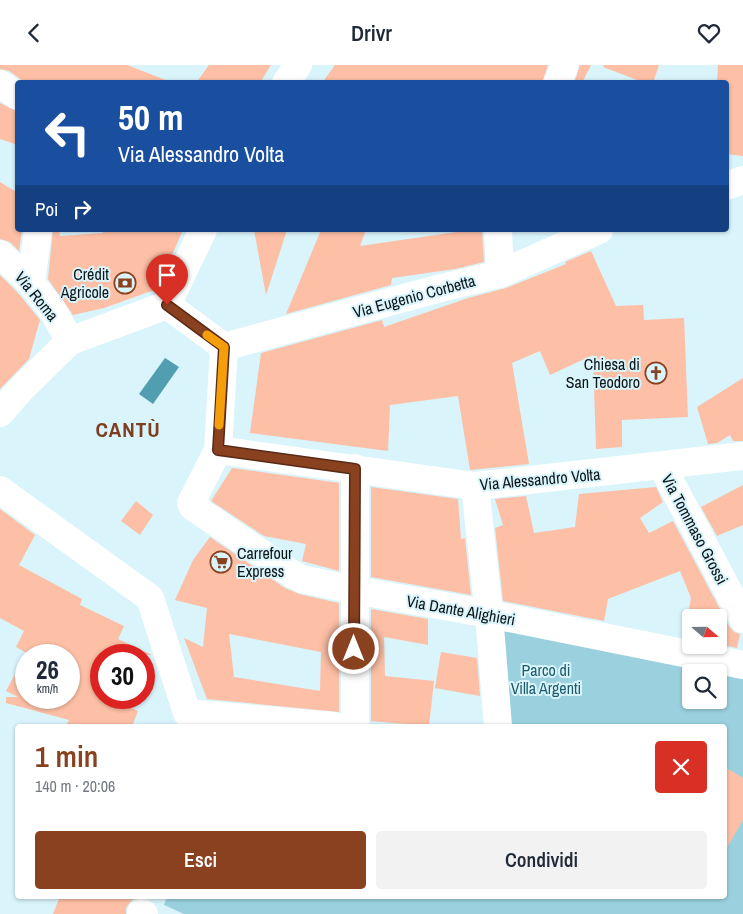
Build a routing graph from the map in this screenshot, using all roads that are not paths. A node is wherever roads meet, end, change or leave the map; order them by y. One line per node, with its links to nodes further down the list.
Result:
1 (298, 65): 3 (street)
2 (565, 65): 4 (street)
3 (288, 80)
4 (558, 80)
5 (0, 84): 6 (street)
6 (15, 94)
7 (743, 180): 8 (street)
8 (729, 185)
9 (38, 232): 15 (street)
10 (202, 232): 16 (street)
11 (498, 232): 14 (street)
12 (594, 232): 14 (street, Via Eugenio Corbetta)
13 (0, 254): 15 (street, Via Roma)
14 (500, 274): 18 (street, Via Eugenio Corbetta)
15 (32, 283): 17 (street, Via Roma)
16 (167, 305): 17 (street); 18 (street)
17 (70, 341): 19 (street)
18 (224, 347): 21 (street)
19 (11, 383): 20 (street)
20 (0, 413)
21 (218, 450): 24 (street, Via Alessandro Volta); 27 (street, Via Dante Alighieri)
22 (743, 456): 23 (street, Via Alessandro Volta)
23 (662, 466): 25 (street, Via Alessandro Volta); 29 (street, Via Tommaso Grossi)
24 (355, 469): 25 (street, Via Alessandro Volta); 27 (street)
25 (475, 486): 28 (street)
26 (0, 490): 31 (street)
27 (354, 591): 28 (street, Via Dante Alighieri); 32 (street)
28 (489, 614): 30 (street, Via Dante Alighieri); 33 (street)
29 (743, 619)
30 (743, 665)
31 (311, 724)
32 (355, 724)
33 (498, 724)

